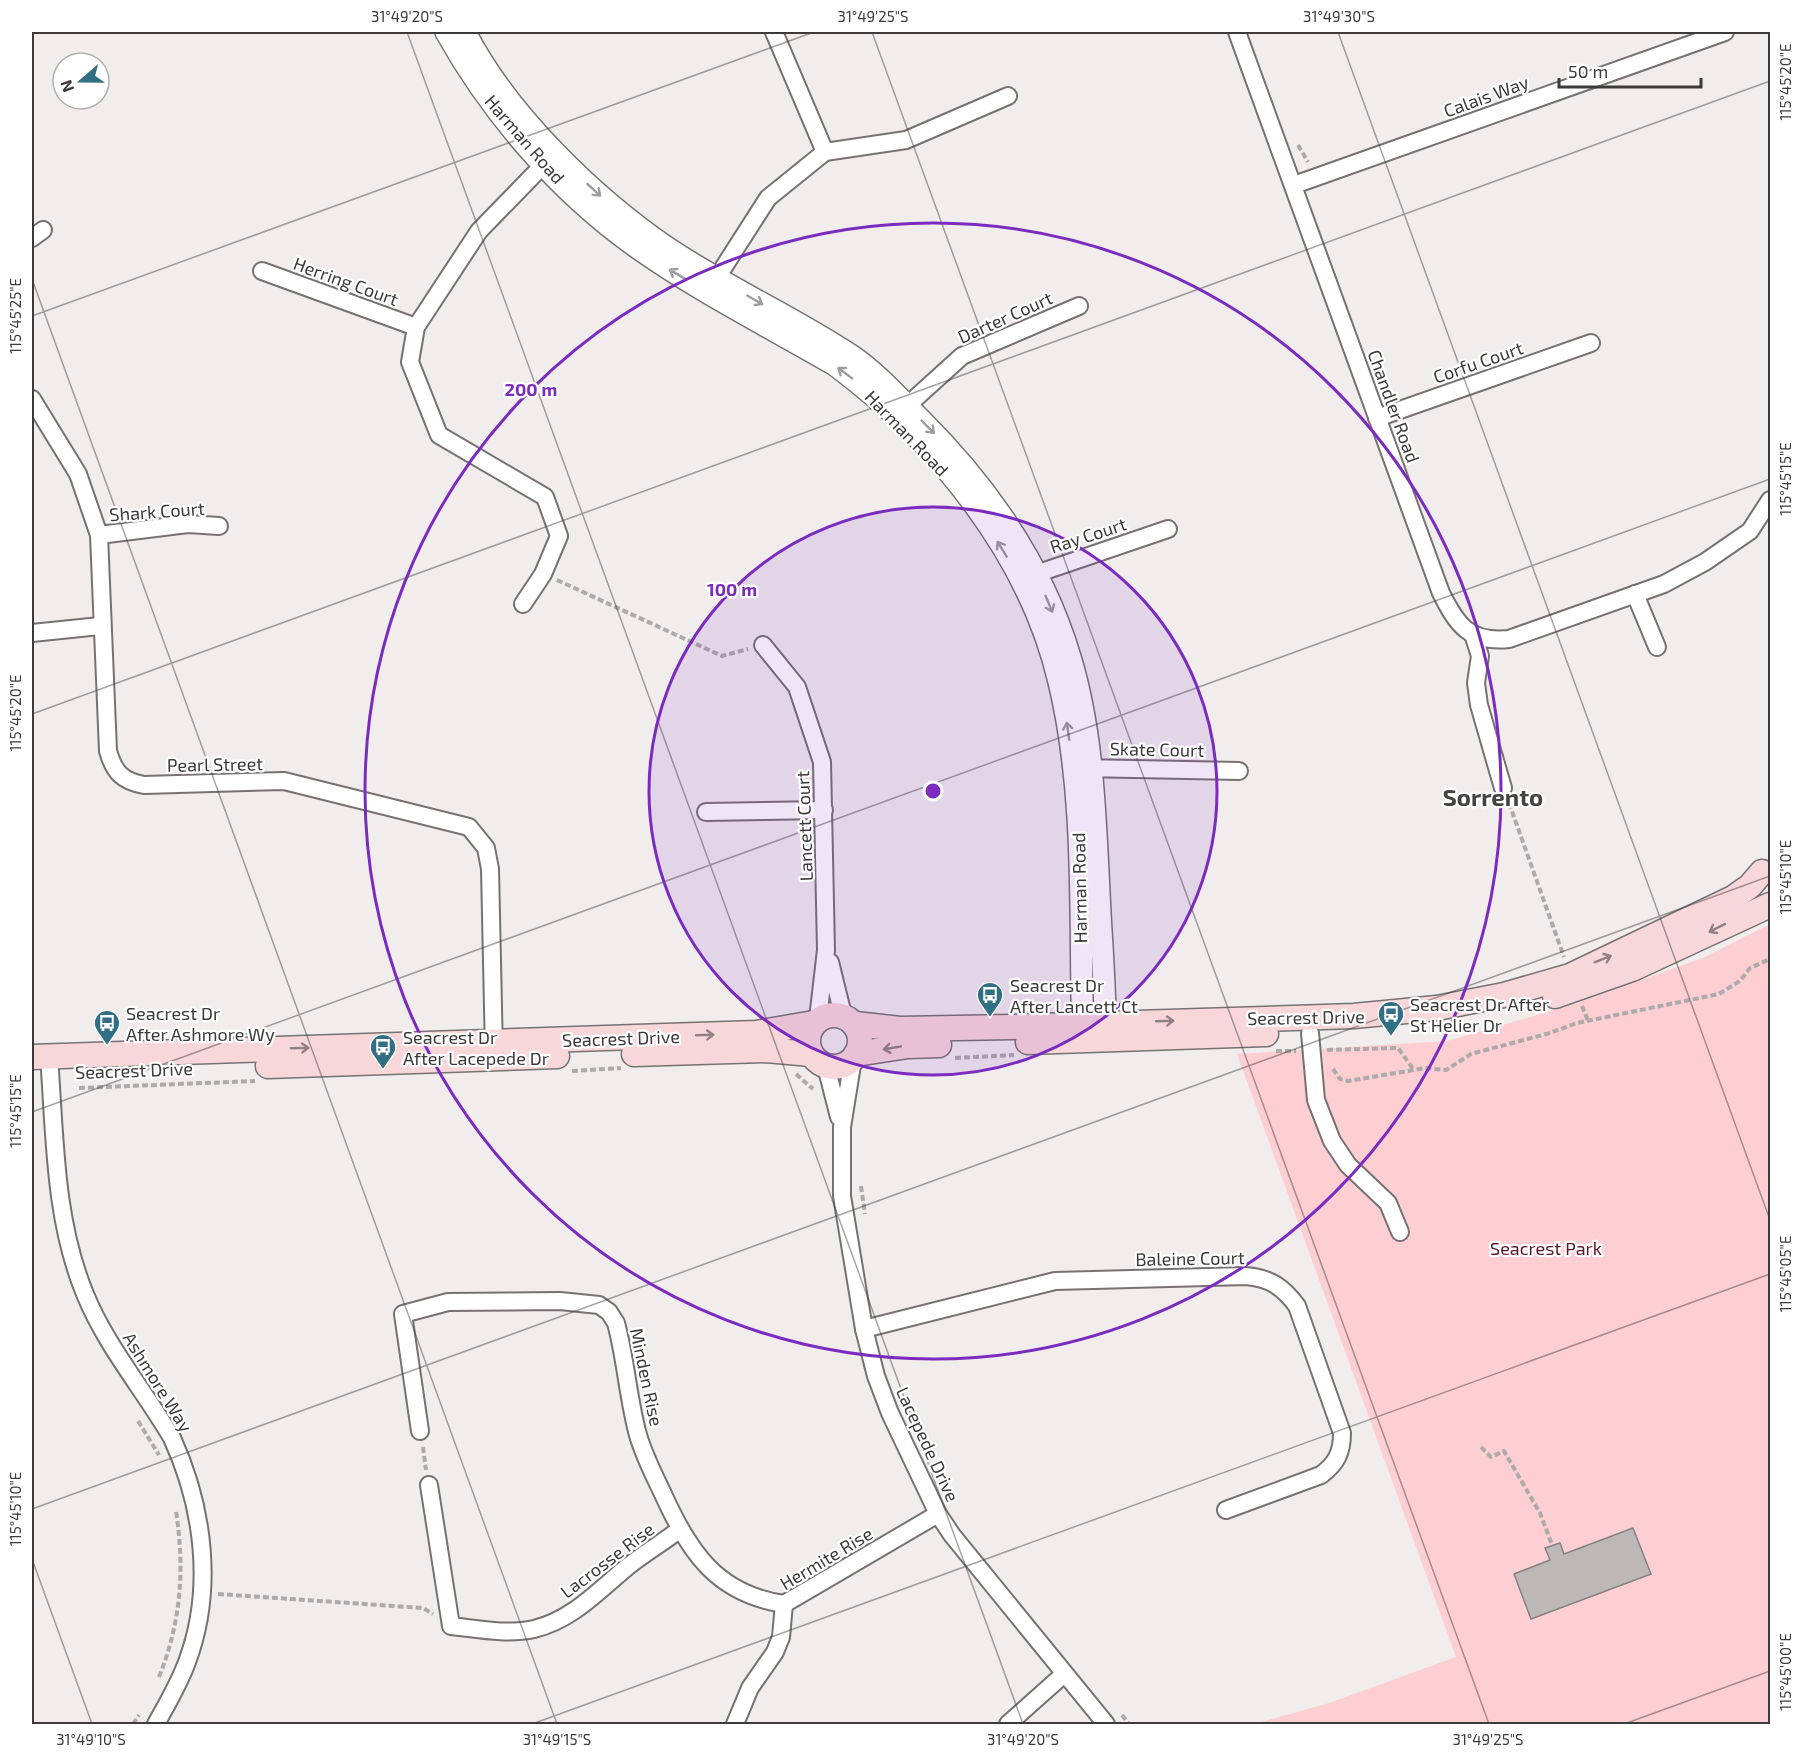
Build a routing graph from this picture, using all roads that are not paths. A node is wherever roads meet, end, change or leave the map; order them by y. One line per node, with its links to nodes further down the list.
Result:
1 (446, 32): 8 (street, Harman Road)
2 (465, 32): 8 (street, Harman Road)
3 (774, 32): 7 (street)
4 (1237, 32): 9 (street, Chandler Road)
5 (1725, 32): 9 (street, Calais Way)
6 (1008, 96): 7 (street)
7 (825, 152): 11 (street)
8 (549, 159): 11 (street, Harman Road); 13 (street)
9 (1294, 185): 17 (street, Chandler Road)
10 (262, 271): 13 (street, Herring Court)
11 (712, 285): 16 (street, Harman Road)
12 (1079, 306): 16 (street, Darter Court)
13 (416, 327): 24 (street)
14 (1592, 343): 17 (street, Corfu Court)
15 (32, 399): 21 (street, Pearl Street)
16 (901, 411): 22 (street, Harman Road)
17 (1377, 418): 27 (street, Chandler Road)
18 (1770, 500): 23 (street)
19 (219, 526): 21 (street, Shark Court)
20 (1168, 529): 22 (street, Ray Court)
21 (99, 536): 25 (street, Pearl Street)
22 (1028, 576): 30 (street, Harman Road)
23 (1635, 594): 27 (street); 29 (street)
24 (523, 604)
25 (100, 626): 26 (street); 43 (street, Pearl Street)
26 (32, 633)
27 (1473, 634): 32 (street)
28 (763, 645): 33 (street, Lancett Court)
29 (1657, 647)
30 (1082, 768): 31 (street, Skate Court); 41 (street, Harman Road)
31 (1239, 771)
32 (1503, 788)
33 (824, 810): 34 (street); 38 (street, Lancett Court)
34 (706, 812)
35 (1766, 865): 36 (main road); 41 (main road, Seacrest Drive, one-way to 35)
36 (1770, 896)
37 (1770, 905): 42 (main road, Seacrest Drive, one-way to 42)
38 (826, 950): 39 (street, Lancett Court); 40 (street, Lancett Court)
39 (849, 1020): 40 (main road, Seacrest Drive); 41 (main road, Seacrest Drive); 44 (main road)
40 (816, 1021): 43 (main road, Seacrest Drive, one-way to 40); 45 (main road)
41 (1094, 1032): 42 (main road, Seacrest Drive); 44 (main road, Seacrest Drive, one-way to 44)
42 (1310, 1034): 48 (street)
43 (494, 1049): 45 (main road, Seacrest Drive); 46 (main road, Seacrest Drive)
44 (855, 1057): 45 (main road, Seacrest Drive); 47 (street, Lacepede Drive)
45 (819, 1060): 47 (street, Lacepede Drive)
46 (41, 1065): 57 (street, Ashmore Way)
47 (842, 1126): 49 (street, Lacepede Drive)
48 (1400, 1232)
49 (864, 1329): 52 (street, Baleine Court); 53 (street, Lacepede Drive)
50 (420, 1431): 54 (street, Minden Rise)
51 (429, 1485): 54 (street, Lacrosse Rise)
52 (1226, 1510)
53 (938, 1514): 55 (street, Hermite Rise); 56 (street, Lacepede Drive)
54 (679, 1530): 55 (street, Minden Rise)
55 (784, 1604): 58 (street, Hermite Rise)
56 (1063, 1675): 59 (street); 60 (street, Lacepede Drive)
57 (156, 1725)
58 (735, 1725)
59 (1008, 1725)
60 (1106, 1725)

